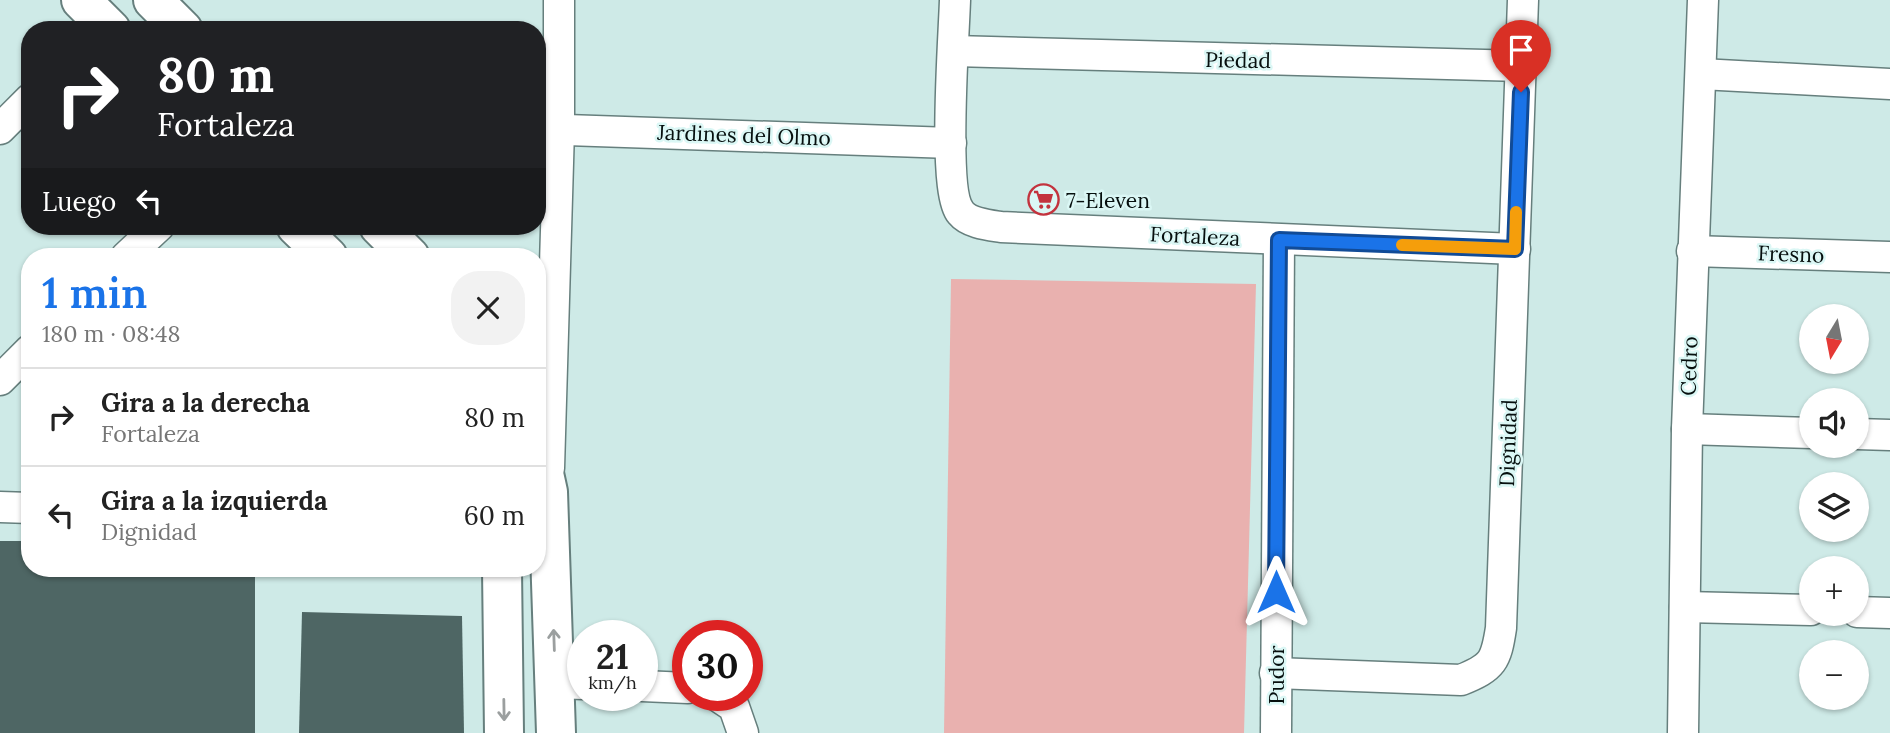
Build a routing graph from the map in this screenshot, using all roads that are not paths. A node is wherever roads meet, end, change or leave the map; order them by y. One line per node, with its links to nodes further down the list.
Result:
1 (153, 0): 6 (street)
2 (559, 0): 13 (street)
3 (955, 0): 7 (street)
4 (1523, 0): 8 (street, Dignidad)
5 (1703, 0): 9 (street, Cedro)
6 (174, 21)
7 (954, 51): 8 (street, Piedad); 14 (street)
8 (1522, 66): 22 (street, Dignidad)
9 (1701, 74): 10 (street); 23 (street, Cedro)
10 (1890, 84)
11 (21, 108): 12 (street)
12 (0, 129)
13 (548, 129): 14 (street, Jardines del Olmo); 25 (street)
14 (951, 143): 18 (street, Fortaleza)
15 (149, 235): 19 (street)
16 (305, 235): 20 (street)
17 (388, 235): 21 (street)
18 (1279, 240): 22 (street, Fortaleza); 41 (street, Pudor)
19 (136, 248)
20 (319, 248)
21 (401, 248)
22 (1515, 249): 41 (street, Dignidad)
23 (1692, 251): 24 (street, Fresno); 28 (street, Cedro)
24 (1890, 257)
25 (546, 275)
26 (21, 359): 27 (street)
27 (0, 380)
28 (1687, 429): 29 (street); 36 (street, Cedro)
29 (1799, 433)
30 (1869, 434): 31 (street)
31 (1890, 435)
32 (0, 508): 33 (street)
33 (21, 508)
34 (546, 515): 40 (street, one-way to 34)
35 (502, 577): 43 (street, one-way to 43)
36 (1685, 607): 37 (street); 46 (street, Cedro)
37 (1799, 611)
38 (1869, 612): 39 (street)
39 (1890, 613)
40 (567, 668)
41 (1275, 673): 45 (street, Pudor)
42 (567, 691): 44 (street)
43 (504, 733)
44 (556, 733)
45 (1276, 733)
46 (1683, 733)

